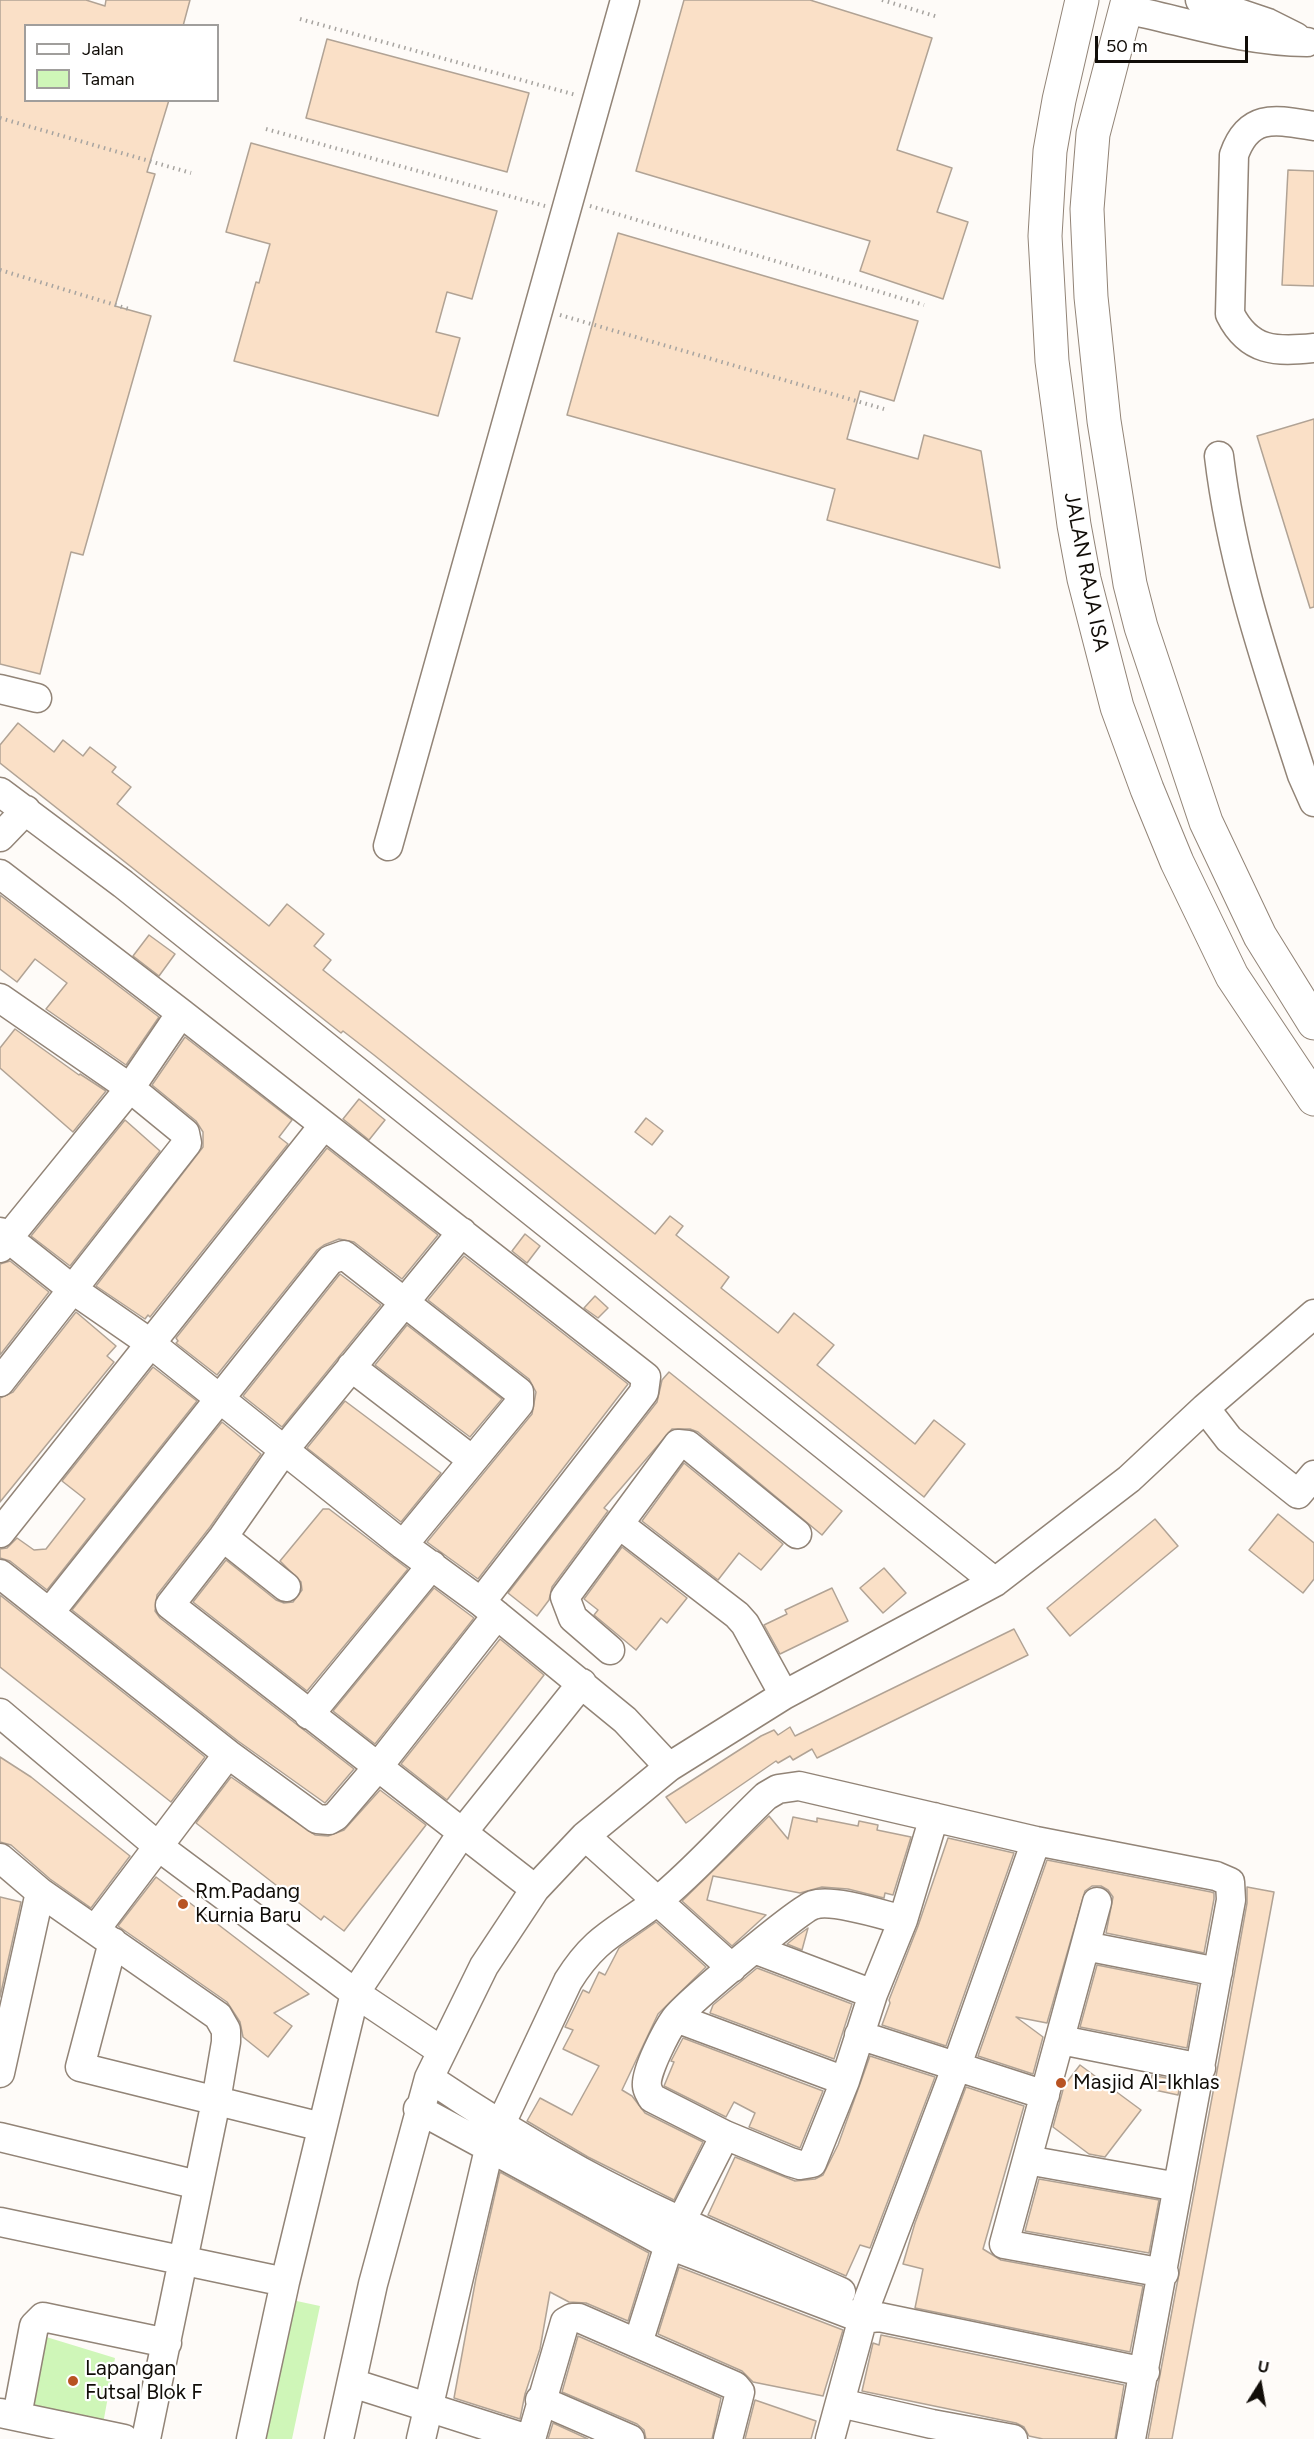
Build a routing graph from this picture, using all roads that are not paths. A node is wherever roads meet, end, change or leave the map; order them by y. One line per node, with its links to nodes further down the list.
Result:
1 (625, 0): 15 (street)
2 (1082, 1): 3 (main road); 21 (main road, JALAN RAJA ISA)
3 (1136, 8): 4 (street); 19 (main road, JALAN RAJA ISA)
4 (1210, 12): 5 (street)
5 (1310, 43)
6 (1314, 126): 7 (street)
7 (1314, 348)
8 (1219, 456): 12 (street)
9 (0, 689): 10 (street)
10 (38, 698)
11 (0, 792): 13 (street)
12 (1314, 802)
13 (26, 810): 14 (street); 43 (street)
14 (0, 837)
15 (388, 846)
16 (0, 874): 18 (street)
17 (0, 998): 20 (street)
18 (182, 1013): 20 (street); 22 (street)
19 (1314, 1023)
20 (129, 1088): 24 (street); 25 (street)
21 (1314, 1099)
22 (324, 1125): 23 (street); 28 (street)
23 (462, 1232): 26 (street); 45 (street)
24 (3, 1239): 25 (street)
25 (72, 1289): 28 (street); 30 (street)
26 (405, 1301): 29 (street); 31 (street); 34 (street)
27 (1314, 1314): 32 (street)
28 (150, 1343): 31 (street); 37 (street)
29 (351, 1367): 33 (street); 34 (street)
30 (0, 1382)
31 (222, 1399): 33 (street); 46 (street)
32 (1205, 1408): 35 (street); 43 (street)
33 (284, 1450): 39 (street); 40 (street)
34 (471, 1459): 40 (street)
35 (1309, 1492)
36 (620, 1525): 38 (street); 47 (street); 49 (street)
37 (0, 1533)
38 (797, 1534)
39 (223, 1537): 44 (street); 51 (street)
40 (403, 1545): 41 (street)
41 (432, 1565): 45 (street); 51 (street)
42 (0, 1574): 46 (street)
43 (995, 1582): 49 (street)
44 (286, 1587)
45 (489, 1609): 48 (street); 54 (street)
46 (50, 1612): 52 (street)
47 (610, 1650)
48 (582, 1683): 53 (street); 56 (street)
49 (784, 1695): 53 (street)
50 (0, 1713): 59 (street)
51 (309, 1715): 54 (street)
52 (228, 1754): 54 (street); 59 (street)
53 (669, 1767): 57 (street)
54 (377, 1768): 56 (street)
55 (934, 1817): 58 (street); 63 (street); 65 (street)
56 (462, 1833): 61 (street); 71 (street)
57 (585, 1836): 61 (street); 63 (street)
58 (1035, 1841): 70 (street); 77 (street)
59 (159, 1847): 66 (street); 71 (street)
60 (0, 1858): 62 (street)
61 (535, 1889): 76 (street)
62 (40, 1892): 66 (street); 79 (street)
63 (657, 1901): 69 (street); 87 (street)
64 (1097, 1902): 67 (street)
65 (903, 1920): 68 (street); 72 (street)
66 (104, 1936): 83 (street); 83 (street)
67 (1085, 1946): 70 (street); 75 (street)
68 (754, 1949): 69 (street); 72 (street)
69 (732, 1968): 73 (street)
70 (1218, 1972): 78 (street)
71 (355, 1993): 76 (street); 85 (street)
72 (873, 1994): 74 (street)
73 (676, 2018): 81 (street); 86 (street)
74 (859, 2035): 77 (street); 81 (street)
75 (1061, 2040): 78 (street); 82 (street)
76 (440, 2050): 80 (street)
77 (956, 2068): 82 (street); 97 (street)
78 (1201, 2068): 91 (street)
79 (0, 2073)
80 (429, 2078): 84 (street); 87 (street)
81 (845, 2081): 86 (street)
82 (1045, 2096): 89 (street)
83 (216, 2101): 85 (street); 90 (street)
84 (418, 2109): 87 (street); 101 (street)
85 (322, 2127): 96 (street)
86 (725, 2135): 93 (street)
87 (494, 2136): 93 (street); 104 (street)
88 (0, 2138): 90 (street)
89 (1027, 2160): 91 (street); 95 (street)
90 (198, 2185): 94 (street)
91 (1178, 2187): 95 (street)
92 (0, 2222): 94 (street)
93 (676, 2234): 97 (street); 99 (street)
94 (183, 2260): 96 (street); 98 (street)
95 (1164, 2273): 100 (street)
96 (285, 2282): 109 (street)
97 (870, 2313): 100 (street); 103 (street)
98 (167, 2343): 105 (street); 108 (street)
99 (638, 2343): 102 (street); 114 (street)
100 (1145, 2372): 117 (street)
101 (352, 2383): 104 (street); 110 (street)
102 (540, 2400): 112 (street); 113 (street)
103 (840, 2403): 106 (street); 115 (street)
104 (428, 2408): 111 (street); 112 (street)
105 (8, 2414): 107 (street)
106 (929, 2432): 116 (street)
107 (124, 2439)
108 (146, 2439)
109 (251, 2439)
110 (339, 2439)
111 (421, 2439)
112 (529, 2439)
113 (630, 2439)
114 (728, 2439)
115 (830, 2439)
116 (1013, 2439)
117 (1131, 2439)

